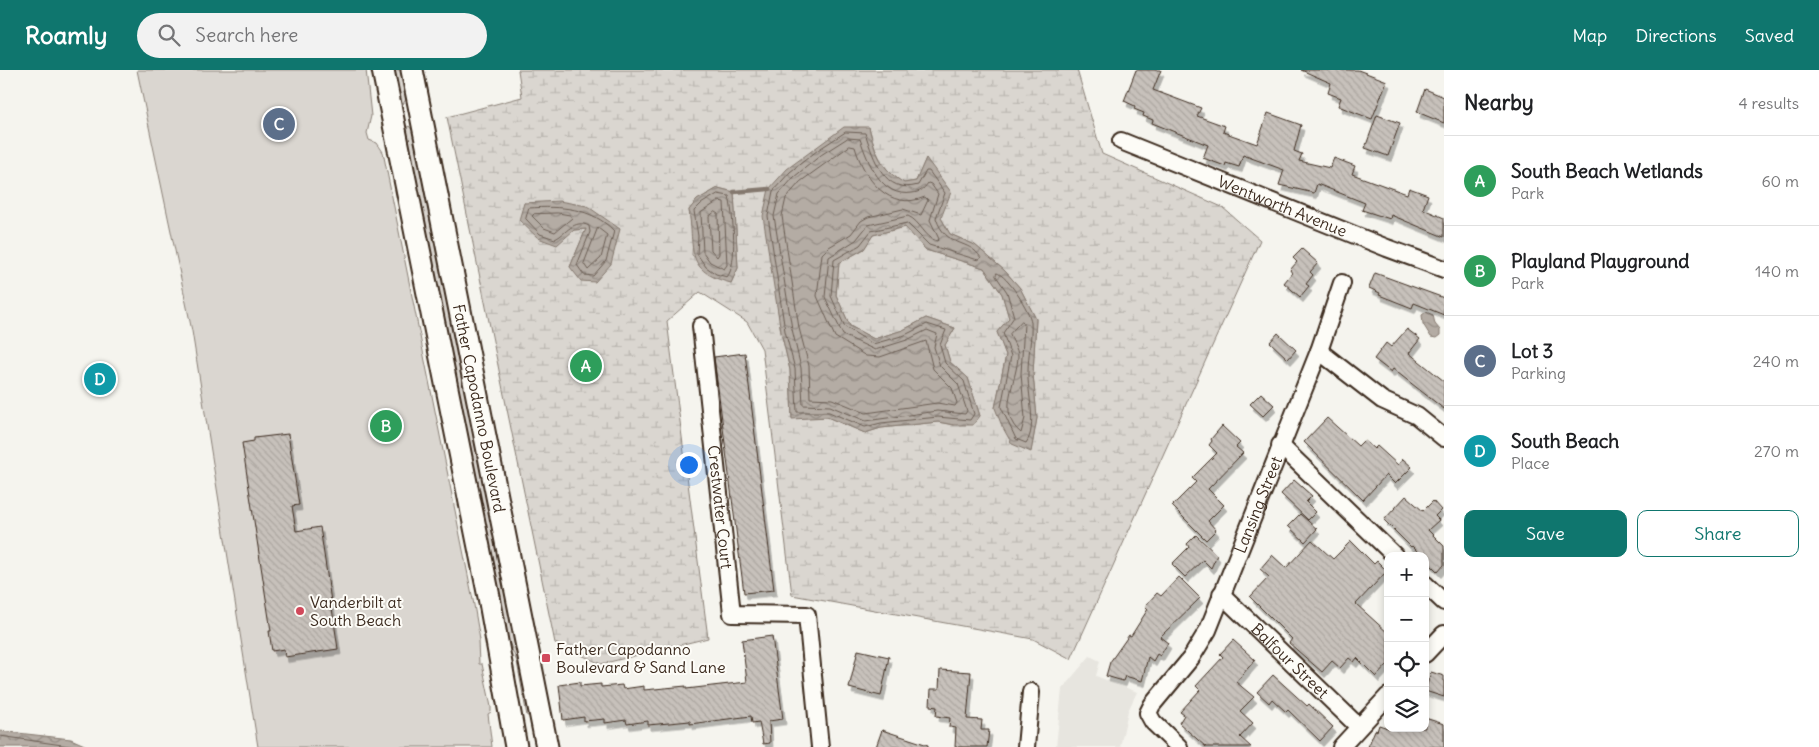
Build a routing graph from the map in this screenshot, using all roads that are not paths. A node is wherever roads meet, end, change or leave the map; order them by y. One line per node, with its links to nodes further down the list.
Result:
1 (382, 70): 19 (main road, Father Capodanno Boulevard)
2 (412, 70): 20 (main road, Father Capodanno Boulevard)
3 (1120, 141): 4 (street, Wentworth Avenue)
4 (1444, 269)
5 (1342, 283): 7 (street, Lansing Street)
6 (701, 326): 21 (street, Crestwater Court)
7 (1319, 351): 8 (street); 9 (street, Lansing Street)
8 (1444, 438)
9 (1280, 445): 10 (street); 12 (street, Lansing Street)
10 (1391, 552)
11 (1429, 588): 13 (street)
12 (1221, 594): 18 (street, Balfour Street); 23 (street, Lansing Street)
13 (1444, 602)
14 (1444, 634): 15 (street)
15 (1429, 650)
16 (1031, 692): 22 (street)
17 (1384, 700): 18 (street)
18 (1359, 727): 24 (street)
19 (516, 747)
20 (547, 747)
21 (820, 747)
22 (1026, 747)
23 (1179, 747)
24 (1341, 747)

